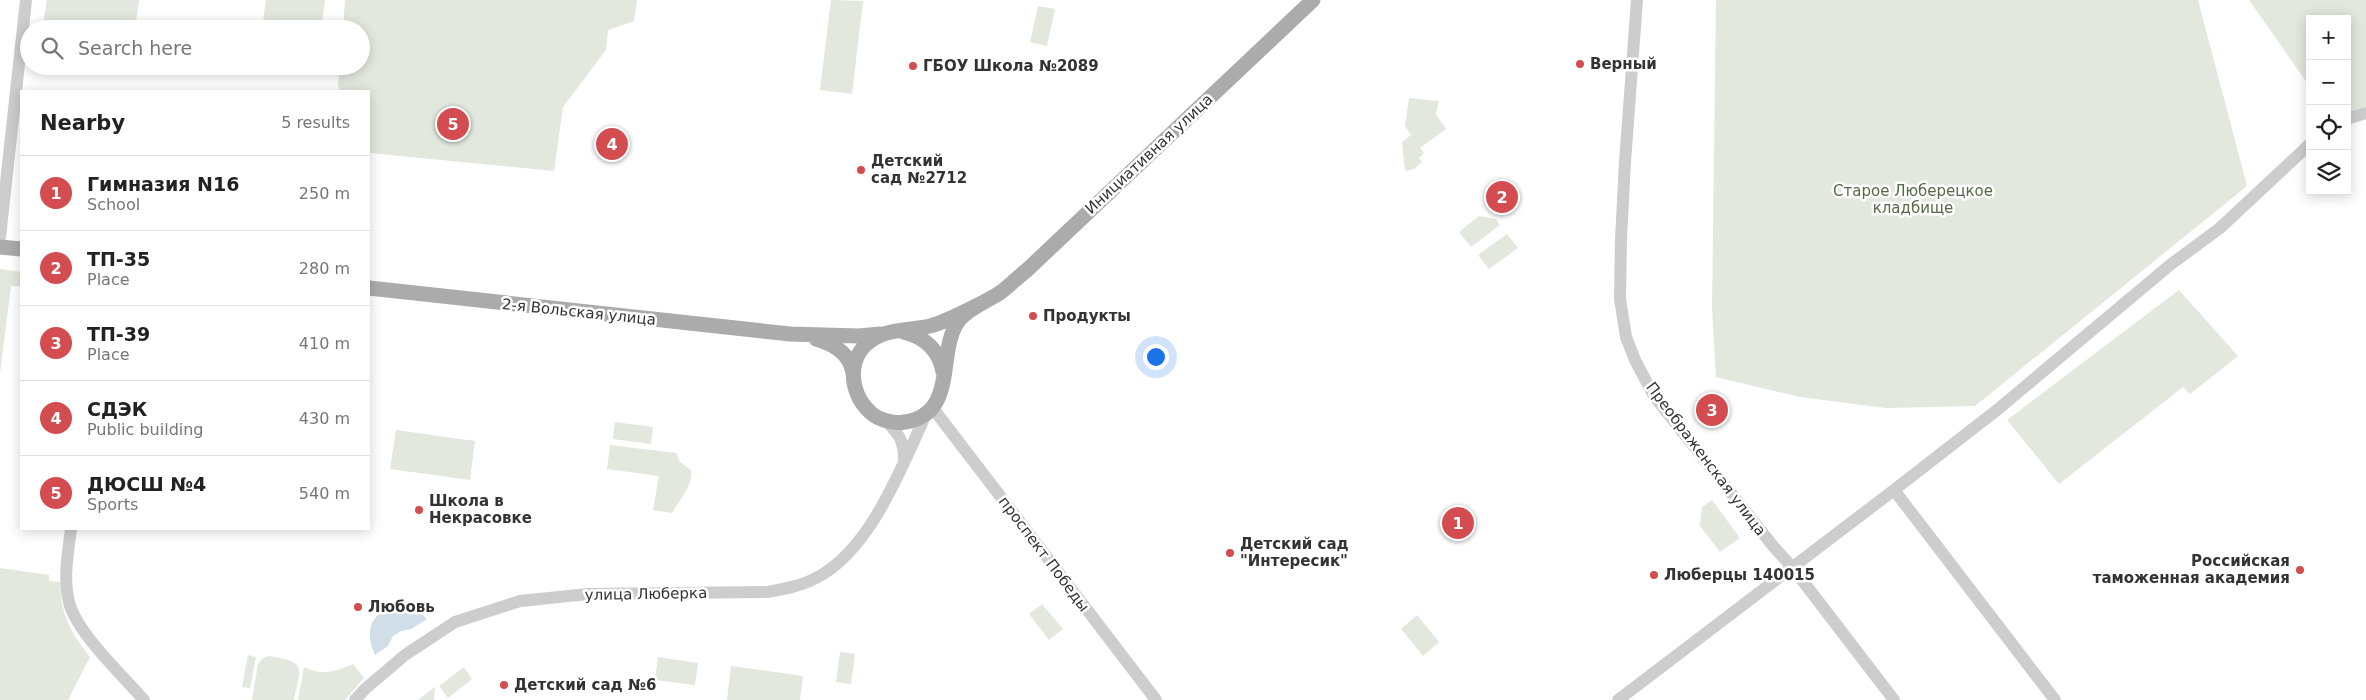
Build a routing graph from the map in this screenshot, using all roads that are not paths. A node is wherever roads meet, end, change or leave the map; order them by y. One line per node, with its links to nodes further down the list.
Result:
1 (26, 0): 4 (street)
2 (1313, 0): 13 (main road, Инициативная улица)
3 (1637, 0): 23 (street, Преображенская улица)
4 (24, 20)
5 (20, 55): 9 (street)
6 (2366, 113): 7 (street)
7 (2351, 118)
8 (2306, 148): 21 (street)
9 (0, 237)
10 (0, 247): 11 (main road)
11 (20, 249)
12 (370, 288): 15 (main road, 2-я Вольская улица)
13 (982, 303): 14 (main road, Инициативная улица); 17 (main road, Инициативная улица)
14 (892, 332): 15 (main road, 2-я Вольская улица); 16 (main road, Инициативная улица); 17 (main road)
15 (790, 334): 16 (main road, 2-я Вольская улица)
16 (853, 373): 19 (main road)
17 (943, 383): 18 (main road, Инициативная улица)
18 (930, 410): 19 (main road); 20 (street, улица Люберка); 26 (street, проспект Победы)
19 (885, 420): 20 (street)
20 (904, 461): 25 (street, улица Люберка)
21 (1894, 490): 23 (street); 29 (street)
22 (71, 530): 24 (street)
23 (1792, 567): 27 (street); 28 (street, Преображенская улица)
24 (144, 700)
25 (355, 700)
26 (1156, 700)
27 (1618, 700)
28 (1894, 700)
29 (2055, 700)

